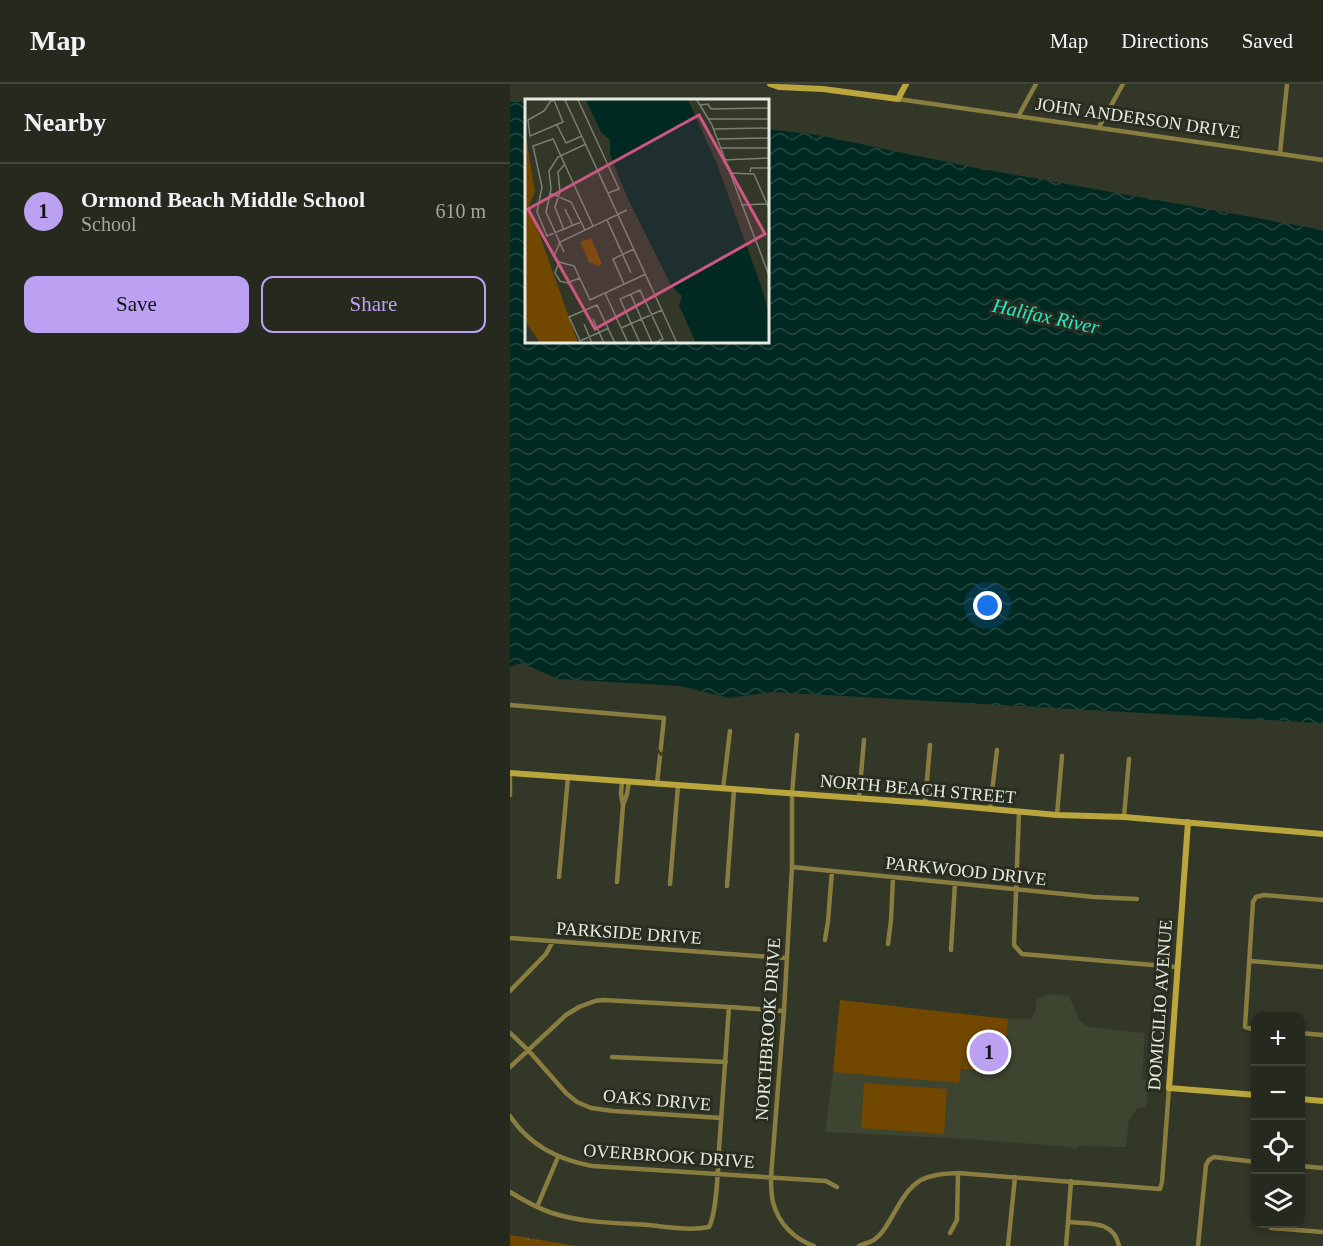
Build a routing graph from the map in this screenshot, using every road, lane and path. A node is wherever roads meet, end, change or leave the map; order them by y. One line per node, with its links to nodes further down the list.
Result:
1 (770, 84): 6 (street, JOHN ANDERSON DRIVE)
2 (906, 84): 7 (street)
3 (1036, 84): 8 (street)
4 (1123, 84): 9 (street)
5 (1287, 84): 10 (street)
6 (814, 86): 7 (street, JOHN ANDERSON DRIVE)
7 (898, 99): 8 (street, JOHN ANDERSON DRIVE)
8 (1019, 115): 9 (street, JOHN ANDERSON DRIVE)
9 (1099, 127): 10 (street, JOHN ANDERSON DRIVE)
10 (1280, 153): 11 (street, JOHN ANDERSON DRIVE)
11 (1323, 160)
12 (510, 705): 23 (street, one-way to 23)
13 (730, 731): 25 (street)
14 (797, 735): 27 (street, NORTHBROOK DRIVE)
15 (864, 740): 29 (street)
16 (930, 745): 30 (street)
17 (997, 750): 31 (street)
18 (1062, 756): 33 (street)
19 (1129, 759): 34 (street)
20 (510, 772): 21 (street, NORTH BEACH STREET); 28 (street)
21 (568, 777): 22 (street, NORTH BEACH STREET); 39 (street)
22 (625, 781): 23 (street, NORTH BEACH STREET); 41 (street)
23 (657, 784): 24 (street, NORTH BEACH STREET)
24 (678, 785): 25 (street, NORTH BEACH STREET); 43 (street)
25 (723, 789): 26 (street, NORTH BEACH STREET)
26 (734, 789): 27 (street, NORTH BEACH STREET); 44 (street)
27 (792, 794): 29 (street, NORTH BEACH STREET); 37 (street, NORTHBROOK DRIVE)
28 (510, 795)
29 (859, 798): 30 (street, NORTH BEACH STREET)
30 (925, 803): 31 (street, NORTH BEACH STREET)
31 (990, 809): 32 (street, NORTH BEACH STREET)
32 (1019, 812): 33 (street, NORTH BEACH STREET); 45 (street)
33 (1057, 815): 34 (street, NORTH BEACH STREET)
34 (1124, 817): 35 (street, NORTH BEACH STREET)
35 (1188, 822): 36 (street, NORTH BEACH STREET); 55 (street, DOMICILIO AVENUE)
36 (1323, 834)
37 (792, 867): 38 (street, PARKWOOD DRIVE); 53 (street, NORTHBROOK DRIVE)
38 (832, 871): 40 (street, PARKWOOD DRIVE); 49 (street)
39 (559, 877)
40 (893, 877): 42 (street, PARKWOOD DRIVE); 51 (street)
41 (617, 882)
42 (956, 883): 45 (street, PARKWOOD DRIVE); 52 (street)
43 (670, 884)
44 (727, 886)
45 (1016, 889): 46 (street, PARKWOOD DRIVE); 55 (street)
46 (1137, 899)
47 (1323, 900): 54 (street)
48 (510, 938): 50 (street, PARKSIDE DRIVE)
49 (825, 940)
50 (553, 941): 53 (street, PARKSIDE DRIVE); 57 (street)
51 (888, 944)
52 (951, 950)
53 (786, 958): 59 (street, NORTHBROOK DRIVE)
54 (1250, 961): 56 (street); 60 (street)
55 (1177, 967): 68 (street, DOMICILIO AVENUE)
56 (1323, 967)
57 (510, 991)
58 (729, 1007): 59 (street); 64 (street); 66 (street)
59 (784, 1011): 80 (street, NORTHBROOK DRIVE)
60 (1251, 1029)
61 (510, 1033): 64 (street)
62 (1305, 1033): 63 (street)
63 (1323, 1035)
64 (528, 1050): 67 (street); 73 (street, OAKS DRIVE)
65 (612, 1057): 66 (street)
66 (726, 1062): 73 (street)
67 (510, 1067)
68 (1169, 1088): 69 (street); 82 (street, DOMICILIO AVENUE)
69 (1251, 1095)
70 (1305, 1099): 71 (street)
71 (1323, 1101)
72 (510, 1116): 74 (street, OVERBROOK DRIVE)
73 (721, 1118): 79 (street)
74 (558, 1157): 79 (street, OVERBROOK DRIVE); 85 (street)
75 (1251, 1161): 97 (street)
76 (1305, 1166): 77 (street)
77 (1323, 1168)
78 (958, 1173): 81 (street); 89 (street); 90 (street)
79 (717, 1174): 80 (street, OVERBROOK DRIVE); 85 (street)
80 (771, 1177): 83 (street, OVERBROOK DRIVE); 91 (street, NORTHBROOK DRIVE)
81 (1015, 1178): 82 (street); 94 (street)
82 (1071, 1181): 86 (street)
83 (837, 1187)
84 (510, 1192): 85 (street)
85 (537, 1207)
86 (1068, 1222): 95 (street); 96 (street)
87 (1271, 1228): 88 (street)
88 (1323, 1232)
89 (950, 1233)
90 (873, 1241): 92 (street); 93 (street)
91 (814, 1246)
92 (859, 1246)
93 (877, 1246)
94 (1008, 1246)
95 (1066, 1246)
96 (1119, 1246)
97 (1198, 1246)

